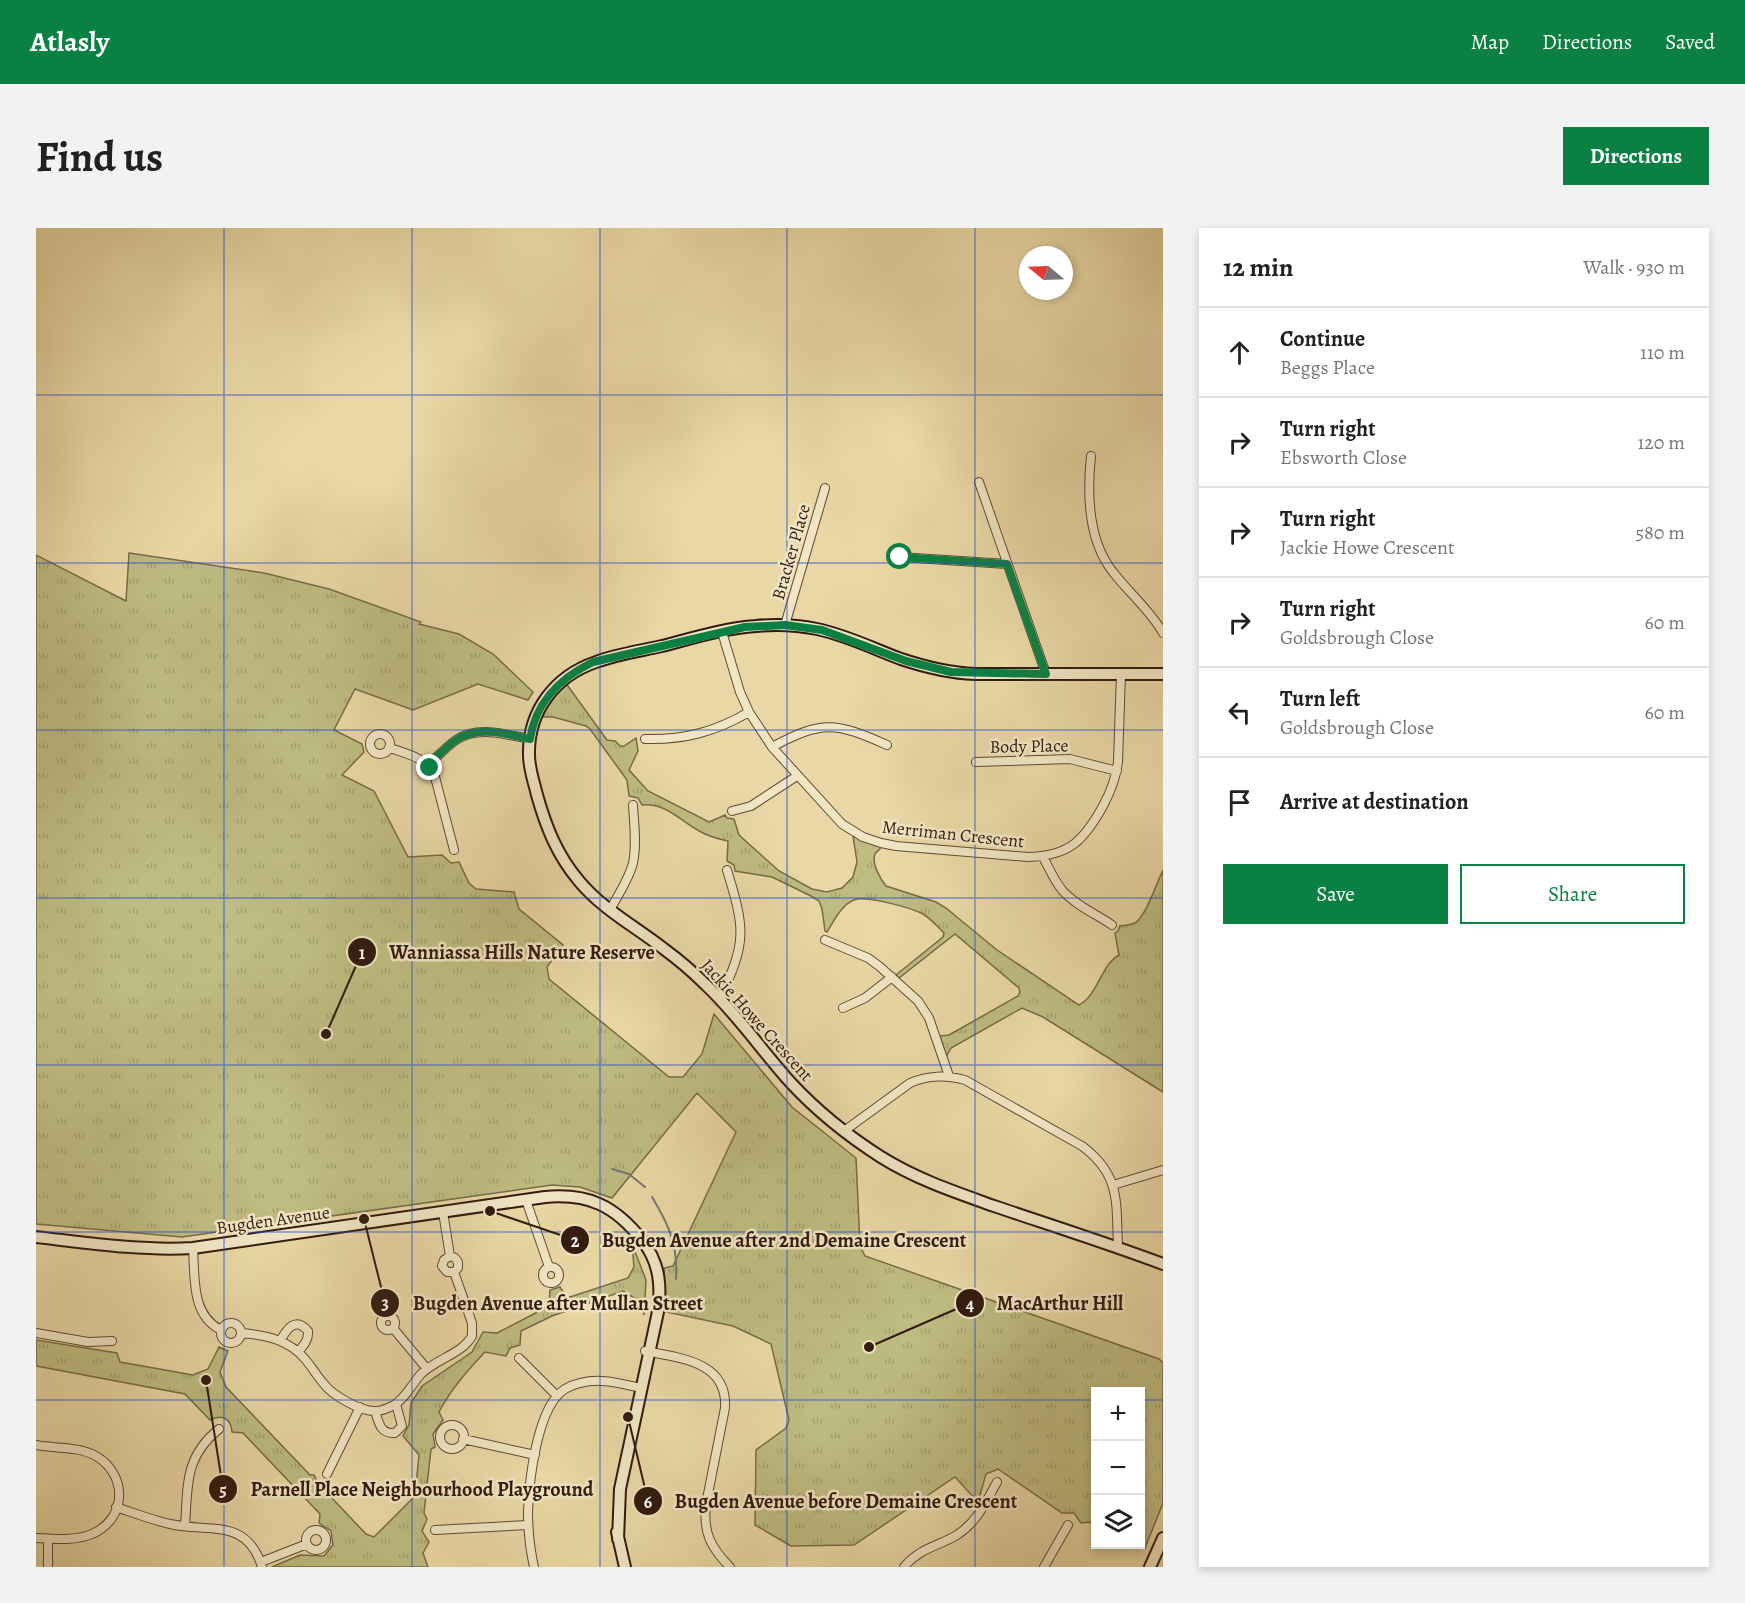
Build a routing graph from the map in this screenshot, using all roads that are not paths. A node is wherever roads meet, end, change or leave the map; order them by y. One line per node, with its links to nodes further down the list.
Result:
1 (1091, 456): 8 (street)
2 (979, 482): 5 (street)
3 (825, 488): 6 (street, Bracker Place)
4 (900, 557): 5 (street)
5 (1007, 564): 9 (street)
6 (785, 625): 7 (street, Jackie Howe Crescent); 9 (street, Jackie Howe Crescent)
7 (722, 632): 12 (street, Merriman Crescent); 13 (street, Jackie Howe Crescent)
8 (1163, 633)
9 (1046, 674): 10 (street, Jackie Howe Crescent)
10 (1121, 674): 11 (street, Jackie Howe Crescent); 20 (street, Merriman Crescent)
11 (1163, 674)
12 (749, 712): 14 (street); 16 (street, Merriman Crescent)
13 (530, 739): 19 (street); 27 (street, Jackie Howe Crescent)
14 (645, 739)
15 (887, 745): 16 (street)
16 (772, 747): 21 (street, Merriman Crescent)
17 (390, 748): 19 (street)
18 (976, 762): 20 (street, Body Place)
19 (428, 765): 24 (street)
20 (1117, 771): 25 (street, Merriman Crescent)
21 (797, 776): 23 (street); 25 (street, Merriman Crescent)
22 (633, 805): 27 (street)
23 (732, 811)
24 (454, 850)
25 (1043, 857): 28 (street)
26 (727, 870): 31 (street)
27 (610, 910): 31 (street, Jackie Howe Crescent)
28 (1112, 925)
29 (825, 940): 30 (street)
30 (892, 977): 32 (street); 33 (street)
31 (720, 998): 34 (street, Jackie Howe Crescent)
32 (843, 1008)
33 (949, 1076): 34 (street); 36 (street)
34 (844, 1131): 40 (street, Jackie Howe Crescent)
35 (1163, 1170): 36 (street)
36 (1113, 1185): 40 (street)
37 (526, 1200): 38 (street, Bugden Avenue); 44 (street); 52 (street, Bugden Avenue)
38 (443, 1212): 41 (street, Bugden Avenue); 42 (street)
39 (36, 1238): 41 (street, Bugden Avenue)
40 (1118, 1247): 43 (street, Jackie Howe Crescent)
41 (193, 1248): 47 (street)
42 (450, 1256): 45 (street); 45 (street)
43 (1163, 1264)
44 (549, 1267)
45 (454, 1272): 55 (street)
46 (393, 1329): 55 (street)
47 (221, 1330): 49 (street); 49 (street)
48 (36, 1333): 50 (street)
49 (242, 1333): 51 (street)
50 (112, 1341)
51 (280, 1341): 53 (street); 53 (street)
52 (647, 1351): 56 (street, Bugden Avenue); 80 (street)
53 (298, 1352): 59 (street)
54 (519, 1358): 57 (street)
55 (427, 1369): 58 (street)
56 (639, 1387): 57 (street); 79 (street, Bugden Avenue)
57 (557, 1396): 64 (street)
58 (396, 1404): 60 (street); 60 (street)
59 (360, 1407): 60 (street); 65 (street)
60 (375, 1411)
61 (219, 1430): 69 (street)
62 (463, 1439): 64 (street)
63 (36, 1445): 67 (street)
64 (535, 1455): 70 (street)
65 (327, 1474)
66 (997, 1482): 81 (street)
67 (116, 1507): 69 (street); 74 (street)
68 (1068, 1525): 82 (street)
69 (185, 1526): 76 (street)
70 (528, 1526): 71 (street); 78 (street)
71 (435, 1530)
72 (36, 1538): 74 (street)
73 (1163, 1538): 83 (street)
74 (48, 1539): 77 (street)
75 (307, 1544): 76 (street)
76 (262, 1564)
77 (48, 1567)
78 (534, 1567)
79 (625, 1567)
80 (730, 1567)
81 (904, 1567)
82 (1044, 1567)
83 (1150, 1567)

